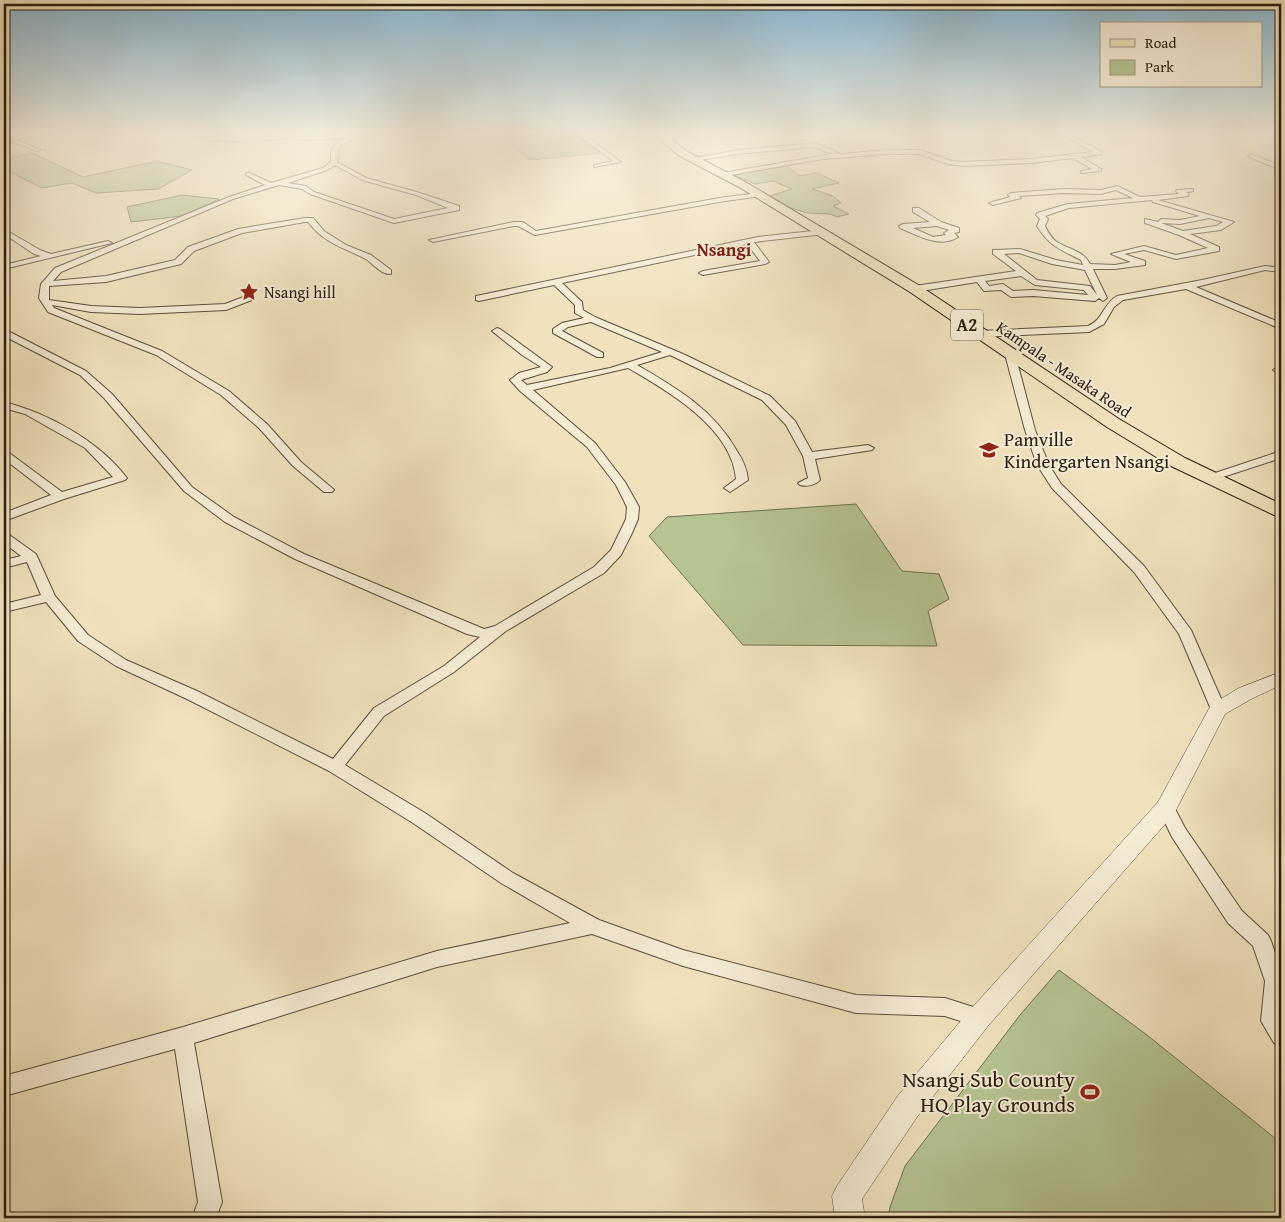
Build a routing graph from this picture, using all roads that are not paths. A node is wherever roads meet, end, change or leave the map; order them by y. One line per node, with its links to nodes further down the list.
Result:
1 (259, 189): 20 (street)
2 (307, 189): 3 (street)
3 (400, 189)
4 (750, 189): 8 (main road, Kampala - Masaka Road / A2)
5 (1113, 189): 10 (street)
6 (1120, 189): 9 (street)
7 (1191, 190): 9 (street)
8 (760, 195): 18 (main road, Kampala - Masaka Road / A2); 21 (street)
9 (1143, 198): 12 (street); 25 (street)
10 (993, 203)
11 (916, 210): 16 (street)
12 (1209, 216): 13 (street); 13 (street); 15 (street)
13 (1219, 219): 19 (street)
14 (1148, 221): 19 (street)
15 (1160, 221)
16 (938, 224): 16 (street)
17 (4, 231): 23 (street)
18 (822, 232): 22 (street); 34 (main road, Kampala - Masaka Road / A2)
19 (1182, 233): 25 (street)
20 (138, 237): 23 (street); 32 (street)
21 (432, 240)
22 (749, 241): 28 (street); 31 (street)
23 (49, 256): 24 (street)
24 (4, 267)
25 (1088, 267): 29 (street); 38 (street)
26 (1281, 270): 33 (street)
27 (388, 272): 32 (street)
28 (703, 273)
29 (1022, 273): 30 (street); 30 (street)
30 (979, 279): 34 (street)
31 (555, 281): 37 (street); 39 (street)
32 (45, 284): 35 (street)
33 (1187, 286): 38 (street); 40 (street)
34 (915, 289): 43 (main road, Kampala - Masaka Road / A2)
35 (43, 298): 36 (street); 57 (street)
36 (248, 298)
37 (480, 298)
38 (1108, 308): 43 (street)
39 (592, 319): 44 (street); 46 (street)
40 (1281, 326)
41 (497, 331): 48 (street)
42 (4, 332): 66 (street)
43 (980, 334): 45 (main road, Kampala - Masaka Road / A2)
44 (668, 353): 47 (street); 53 (street)
45 (1010, 354): 54 (main road, Kampala - Masaka Road / A2); 68 (street)
46 (600, 355)
47 (628, 364): 48 (street); 56 (street)
48 (524, 389): 66 (street)
49 (4, 405): 58 (street)
50 (868, 448): 53 (street)
51 (4, 454): 58 (street)
52 (1281, 454): 54 (street)
53 (809, 456): 55 (street)
54 (1210, 478): 59 (main road, Kampala - Masaka Road / A2)
55 (804, 484)
56 (730, 488)
57 (328, 490)
58 (60, 496): 60 (street)
59 (1281, 511)
60 (4, 517)
61 (4, 537): 62 (street)
62 (31, 557): 63 (street); 64 (street)
63 (4, 564)
64 (50, 597): 65 (street); 69 (street)
65 (4, 608)
66 (501, 628): 69 (street)
67 (1281, 678): 68 (street)
68 (1218, 710): 70 (street)
69 (335, 767): 71 (street)
70 (1166, 808): 72 (street); 73 (street)
71 (592, 926): 72 (street); 74 (street)
72 (978, 1018): 77 (street)
73 (1281, 1036)
74 (183, 1037): 75 (street); 76 (street)
75 (4, 1086)
76 (204, 1218)
77 (850, 1218)

